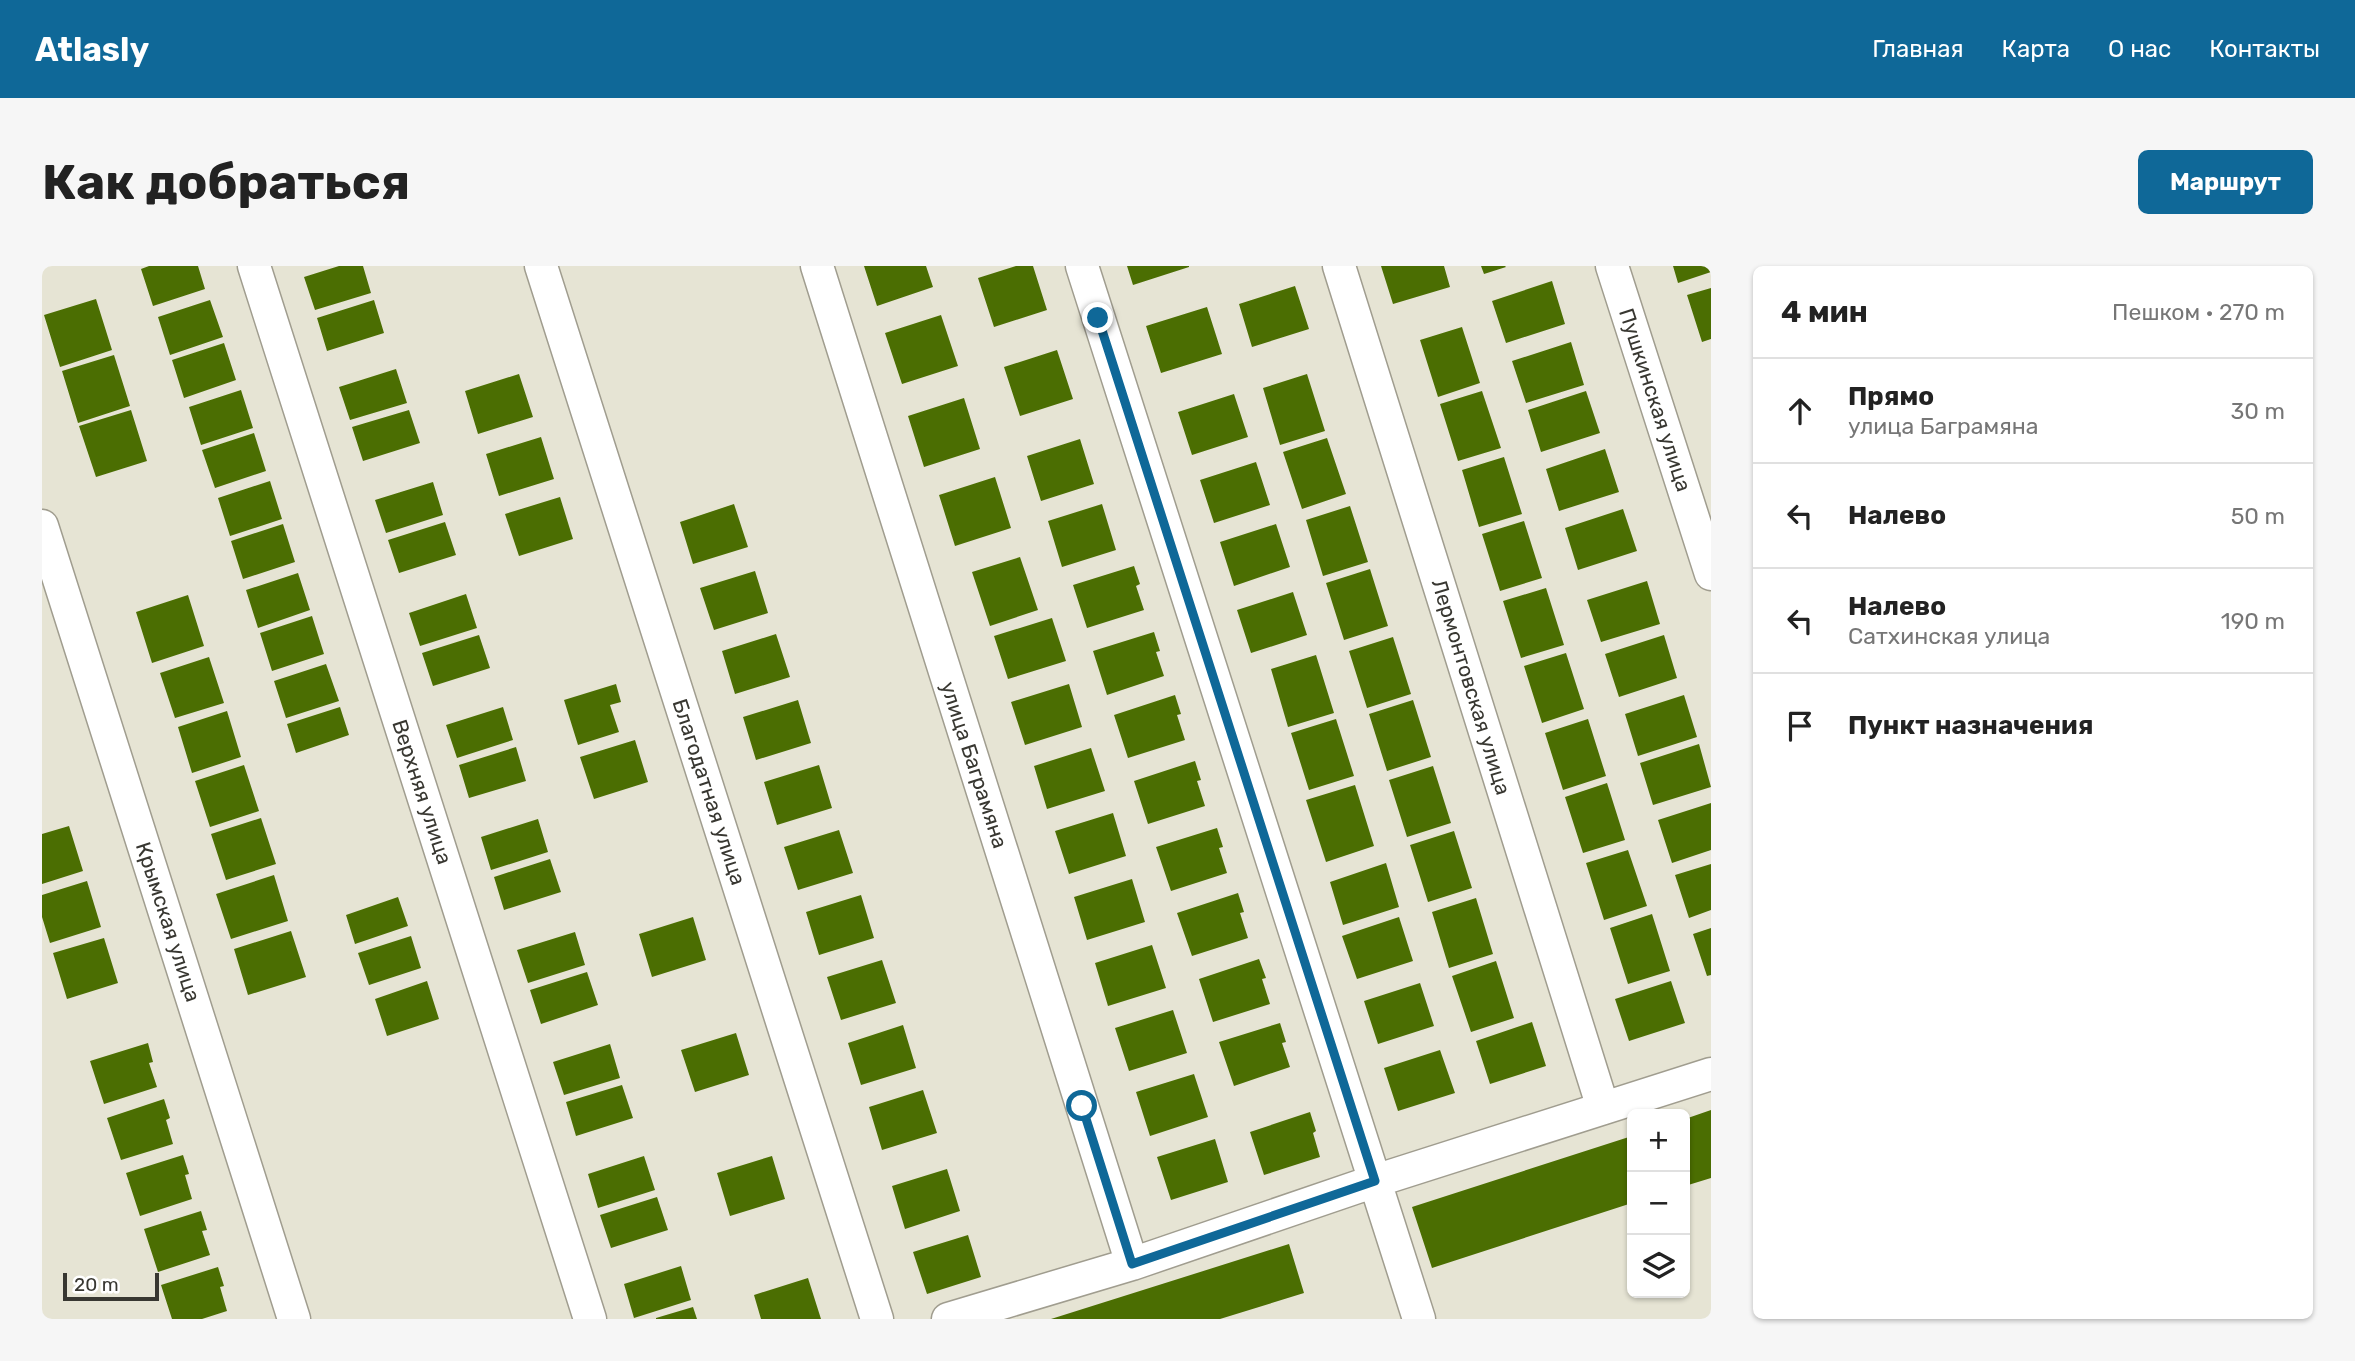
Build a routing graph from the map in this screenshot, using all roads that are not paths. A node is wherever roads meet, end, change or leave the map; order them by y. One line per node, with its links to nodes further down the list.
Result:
1 (254, 266): 14 (street, Верхняя улица)
2 (541, 266): 15 (street, Благодатная улица)
3 (817, 266): 12 (street, улица Баграмяна)
4 (1082, 266): 11 (street)
5 (1339, 266): 10 (street, Лермонтовская улица)
6 (1612, 266): 8 (street, Пушкинская улица)
7 (42, 526): 13 (street, Крымская улица)
8 (1711, 574)
9 (1711, 1074): 10 (street)
10 (1603, 1108): 11 (street)
11 (1375, 1181): 12 (street); 17 (street)
12 (1132, 1264): 16 (street)
13 (294, 1319)
14 (590, 1319)
15 (877, 1319)
16 (948, 1319)
17 (1419, 1319)

